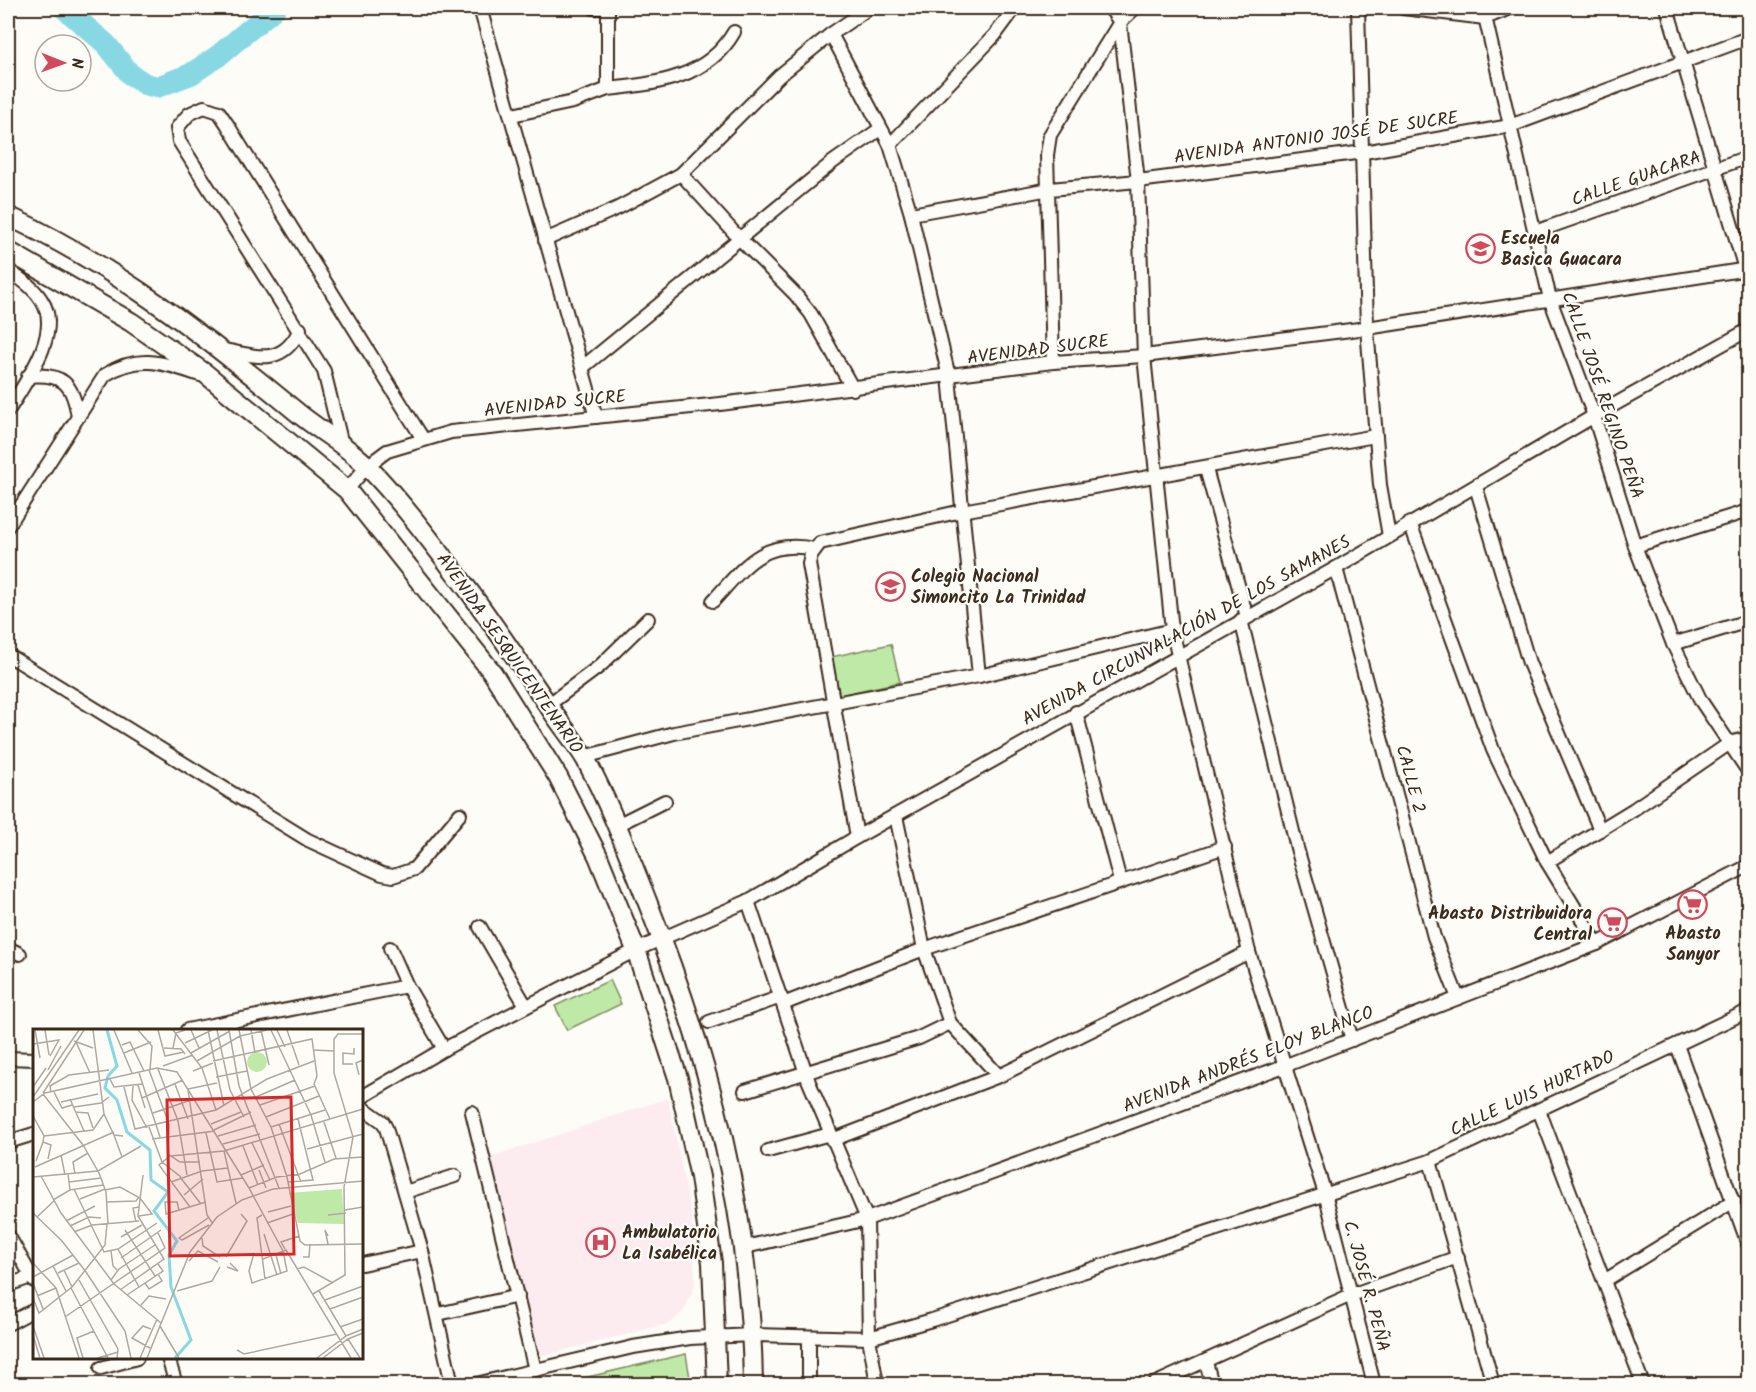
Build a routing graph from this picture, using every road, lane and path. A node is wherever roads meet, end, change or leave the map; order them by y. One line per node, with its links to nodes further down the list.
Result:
1 (480, 8): 19 (street)
2 (594, 8): 3 (street)
3 (608, 8): 18 (street)
4 (869, 8): 15 (street)
5 (1015, 8): 22 (street)
6 (1110, 8): 13 (street)
7 (1135, 8): 13 (street)
8 (1358, 8): 23 (street)
9 (1403, 8): 12 (street)
10 (1510, 8): 12 (street)
11 (1668, 8): 17 (street)
12 (1484, 13): 20 (street, CALLE JOSÉ REGINO PEÑA)
13 (1120, 22): 27 (street, C. JOSÉ R. PEÑA); 28 (street)
14 (734, 32): 18 (street)
15 (831, 34): 21 (street); 26 (street)
16 (1749, 38): 17 (street, AVENIDA ANTONIO JOSÉ DE SUCRE)
17 (1684, 63): 20 (street, AVENIDA ANTONIO JOSÉ DE SUCRE); 25 (street)
18 (608, 89): 19 (street)
19 (512, 115): 33 (street)
20 (1510, 126): 23 (street, AVENIDA ANTONIO JOSÉ DE SUCRE); 31 (street, CALLE JOSÉ REGINO PEÑA)
21 (880, 129): 22 (street); 32 (street)
22 (890, 145): 29 (street)
23 (1364, 152): 27 (street, AVENIDA ANTONIO JOSÉ DE SUCRE); 38 (street)
24 (1749, 157): 25 (street, CALLE GUACARA)
25 (1716, 170): 31 (street, CALLE GUACARA); 35 (street)
26 (681, 174): 32 (street); 33 (street)
27 (1138, 181): 28 (street, AVENIDA ANTONIO JOSÉ DE SUCRE); 42 (street, C. JOSÉ R. PEÑA)
28 (1050, 189): 29 (street, AVENIDA ANTONIO JOSÉ DE SUCRE); 43 (street)
29 (911, 214): 46 (street)
30 (8, 216): 41 (main road, AVENIDA SESQUICENTENARIO)
31 (1535, 232): 37 (street, CALLE JOSÉ REGINO PEÑA)
32 (739, 238): 44 (street); 48 (street)
33 (545, 240): 44 (street)
34 (8, 250): 47 (main road, AVENIDA SESQUICENTENARIO)
35 (1747, 269): 37 (street, AVENIDAD SUCRE)
36 (8, 270): 45 (street)
37 (1550, 299): 38 (street, AVENIDAD SUCRE); 50 (street, CALLE JOSÉ REGINO PEÑA)
38 (1367, 328): 42 (street, AVENIDAD SUCRE); 53 (street)
39 (300, 329): 41 (street); 54 (street); 55 (street)
40 (1749, 330): 50 (street, AVENIDA CIRCUNVALACIÓN DE LOS SAMANES)
41 (222, 350): 55 (main road, AVENIDA SESQUICENTENARIO)
42 (1144, 356): 43 (street, AVENIDAD SUCRE); 58 (street, C. JOSÉ R. PEÑA)
43 (1053, 362): 46 (street, AVENIDAD SUCRE)
44 (583, 367): 52 (street)
45 (28, 376): 49 (street); 51 (street)
46 (949, 377): 48 (street, AVENIDAD SUCRE); 61 (street)
47 (212, 378): 51 (street); 60 (main road, AVENIDA SESQUICENTENARIO)
48 (853, 389): 52 (street, AVENIDAD SUCRE)
49 (8, 411)
50 (1594, 416): 59 (street, AVENIDA CIRCUNVALACIÓN DE LOS SAMANES); 66 (street, CALLE JOSÉ REGINO PEÑA)
51 (78, 417): 64 (street)
52 (596, 417): 54 (street, AVENIDAD SUCRE)
53 (1375, 436): 57 (street); 65 (street)
54 (423, 439): 56 (street, AVENIDAD SUCRE)
55 (342, 445): 56 (main road, AVENIDA SESQUICENTENARIO)
56 (367, 466): 60 (street, AVENIDAD SUCRE); 79 (main road, AVENIDA SESQUICENTENARIO)
57 (1206, 469): 58 (street); 70 (street)
58 (1155, 477): 61 (street); 73 (street, C. JOSÉ R. PEÑA)
59 (1476, 487): 63 (street, AVENIDA CIRCUNVALACIÓN DE LOS SAMANES); 89 (street)
60 (346, 490): 102 (main road, AVENIDA SESQUICENTENARIO)
61 (962, 510): 67 (street); 77 (street)
62 (1749, 511): 66 (street)
63 (1410, 523): 65 (street, AVENIDA CIRCUNVALACIÓN DE LOS SAMANES); 92 (street)
64 (8, 526)
65 (1389, 536): 68 (street, AVENIDA CIRCUNVALACIÓN DE LOS SAMANES)
66 (1635, 546): 74 (street, CALLE JOSÉ REGINO PEÑA)
67 (815, 549): 69 (street); 78 (street)
68 (1336, 568): 70 (street, AVENIDA CIRCUNVALACIÓN DE LOS SAMANES); 106 (street, CALLE 2)
69 (713, 601)
70 (1244, 618): 76 (street, AVENIDA CIRCUNVALACIÓN DE LOS SAMANES); 113 (street)
71 (648, 619): 79 (street)
72 (1749, 621): 74 (street)
73 (1172, 630): 76 (street, C. JOSÉ R. PEÑA); 77 (street)
74 (1673, 644): 82 (street, CALLE JOSÉ REGINO PEÑA)
75 (8, 655): 86 (street)
76 (1179, 656): 80 (street, AVENIDA CIRCUNVALACIÓN DE LOS SAMANES); 91 (street, C. JOSÉ R. PEÑA)
77 (979, 676): 78 (street)
78 (833, 703): 83 (street); 90 (street)
79 (548, 705): 83 (main road, AVENIDA SESQUICENTENARIO)
80 (1076, 712): 87 (street, AVENIDA CIRCUNVALACIÓN DE LOS SAMANES); 94 (street)
81 (1749, 738): 82 (street)
82 (1730, 743): 84 (street, CALLE JOSÉ REGINO PEÑA); 89 (street)
83 (584, 757): 88 (main road, AVENIDA SESQUICENTENARIO)
84 (1749, 771)
85 (664, 801): 88 (street)
86 (460, 814)
87 (896, 816): 90 (street, AVENIDA CIRCUNVALACIÓN DE LOS SAMANES); 101 (street)
88 (617, 825): 97 (main road, AVENIDA SESQUICENTENARIO)
89 (1600, 830): 92 (street)
90 (857, 837): 95 (street, AVENIDA CIRCUNVALACIÓN DE LOS SAMANES)
91 (1225, 847): 94 (street); 103 (street, C. JOSÉ R. PEÑA)
92 (1547, 862): 98 (street)
93 (1749, 866): 98 (street, AVENIDA ANDRÉS ELOY BLANCO)
94 (1120, 881): 101 (street)
95 (748, 901): 97 (street, AVENIDA CIRCUNVALACIÓN DE LOS SAMANES); 107 (street)
96 (480, 927): 108 (street)
97 (663, 940): 102 (street, AVENIDA CIRCUNVALACIÓN DE LOS SAMANES); 138 (main road, AVENIDA SESQUICENTENARIO)
98 (1597, 944): 106 (street, AVENIDA ANDRÉS ELOY BLANCO)
99 (8, 948): 104 (street)
100 (390, 948): 105 (street)
101 (924, 949): 107 (street); 111 (street)
102 (636, 950): 108 (street, AVENIDA CIRCUNVALACIÓN DE LOS SAMANES); 152 (main road, AVENIDA SESQUICENTENARIO)
103 (1250, 952): 118 (street, C. JOSÉ R. PEÑA); 120 (street)
104 (20, 954)
105 (407, 986): 112 (street); 115 (street)
106 (1458, 998): 113 (street, AVENIDA ANDRÉS ELOY BLANCO)
107 (782, 1000): 110 (street); 119 (street)
108 (526, 1006): 115 (street, AVENIDA CIRCUNVALACIÓN DE LOS SAMANES)
109 (1749, 1011): 114 (street, CALLE LUIS HURTADO)
110 (709, 1022)
111 (950, 1023): 119 (street); 120 (street)
112 (192, 1029)
113 (1352, 1040): 118 (street, AVENIDA ANDRÉS ELOY BLANCO)
114 (1677, 1045): 124 (street, CALLE LUIS HURTADO); 134 (street)
115 (444, 1049): 122 (street, AVENIDA CIRCUNVALACIÓN DE LOS SAMANES)
116 (8, 1059): 117 (street)
117 (33, 1059)
118 (1284, 1066): 133 (street, C. JOSÉ R. PEÑA); 135 (street, AVENIDA ANDRÉS ELOY BLANCO)
119 (805, 1071): 121 (street); 127 (street)
120 (999, 1076): 127 (street)
121 (745, 1091)
122 (363, 1096)
123 (363, 1108): 132 (street)
124 (1539, 1110): 130 (street, CALLE LUIS HURTADO); 144 (street)
125 (471, 1112): 147 (street)
126 (33, 1134): 128 (street)
127 (831, 1137): 129 (street); 135 (street)
128 (8, 1142)
129 (768, 1151)
130 (1430, 1161): 133 (street, CALLE LUIS HURTADO); 140 (street)
131 (455, 1176): 132 (street)
132 (405, 1192): 139 (street)
133 (1326, 1197): 146 (street, C. JOSÉ R. PEÑA); 154 (street, CALLE LUIS HURTADO)
134 (1734, 1201): 137 (street); 144 (street)
135 (867, 1219): 138 (street, AVENIDA ANDRÉS ELOY BLANCO); 154 (street)
136 (8, 1235): 142 (street)
137 (1749, 1244)
138 (745, 1247): 151 (main road, AVENIDA SESQUICENTENARIO)
139 (422, 1251): 141 (street); 149 (street)
140 (1458, 1257): 146 (street); 170 (street)
141 (363, 1264)
142 (33, 1276)
143 (33, 1278): 145 (street)
144 (1604, 1281): 171 (street)
145 (8, 1285)
146 (1351, 1295): 157 (street); 169 (street, C. JOSÉ R. PEÑA)
147 (518, 1296): 149 (street); 159 (street)
148 (33, 1311): 150 (street)
149 (438, 1314): 161 (street)
150 (8, 1324)
151 (752, 1335): 152 (street, CALLE LUIS HURTADO); 153 (street, CALLE LUIS HURTADO); 164 (main road, AVENIDA SESQUICENTENARIO)
152 (715, 1337): 159 (street, CALLE LUIS HURTADO); 163 (main road, AVENIDA SESQUICENTENARIO)
153 (809, 1337): 154 (street, CALLE LUIS HURTADO); 165 (street)
154 (869, 1338): 166 (street)
155 (133, 1359): 158 (street)
156 (168, 1359): 160 (street)
157 (1206, 1362): 167 (street); 168 (street)
158 (101, 1368)
159 (535, 1370): 162 (street, CALLE LUIS HURTADO)
160 (176, 1384)
161 (452, 1384)
162 (476, 1384)
163 (717, 1384)
164 (753, 1384)
165 (809, 1384)
166 (877, 1384)
167 (1154, 1384)
168 (1212, 1384)
169 (1374, 1384)
170 (1493, 1384)
171 (1643, 1384)

